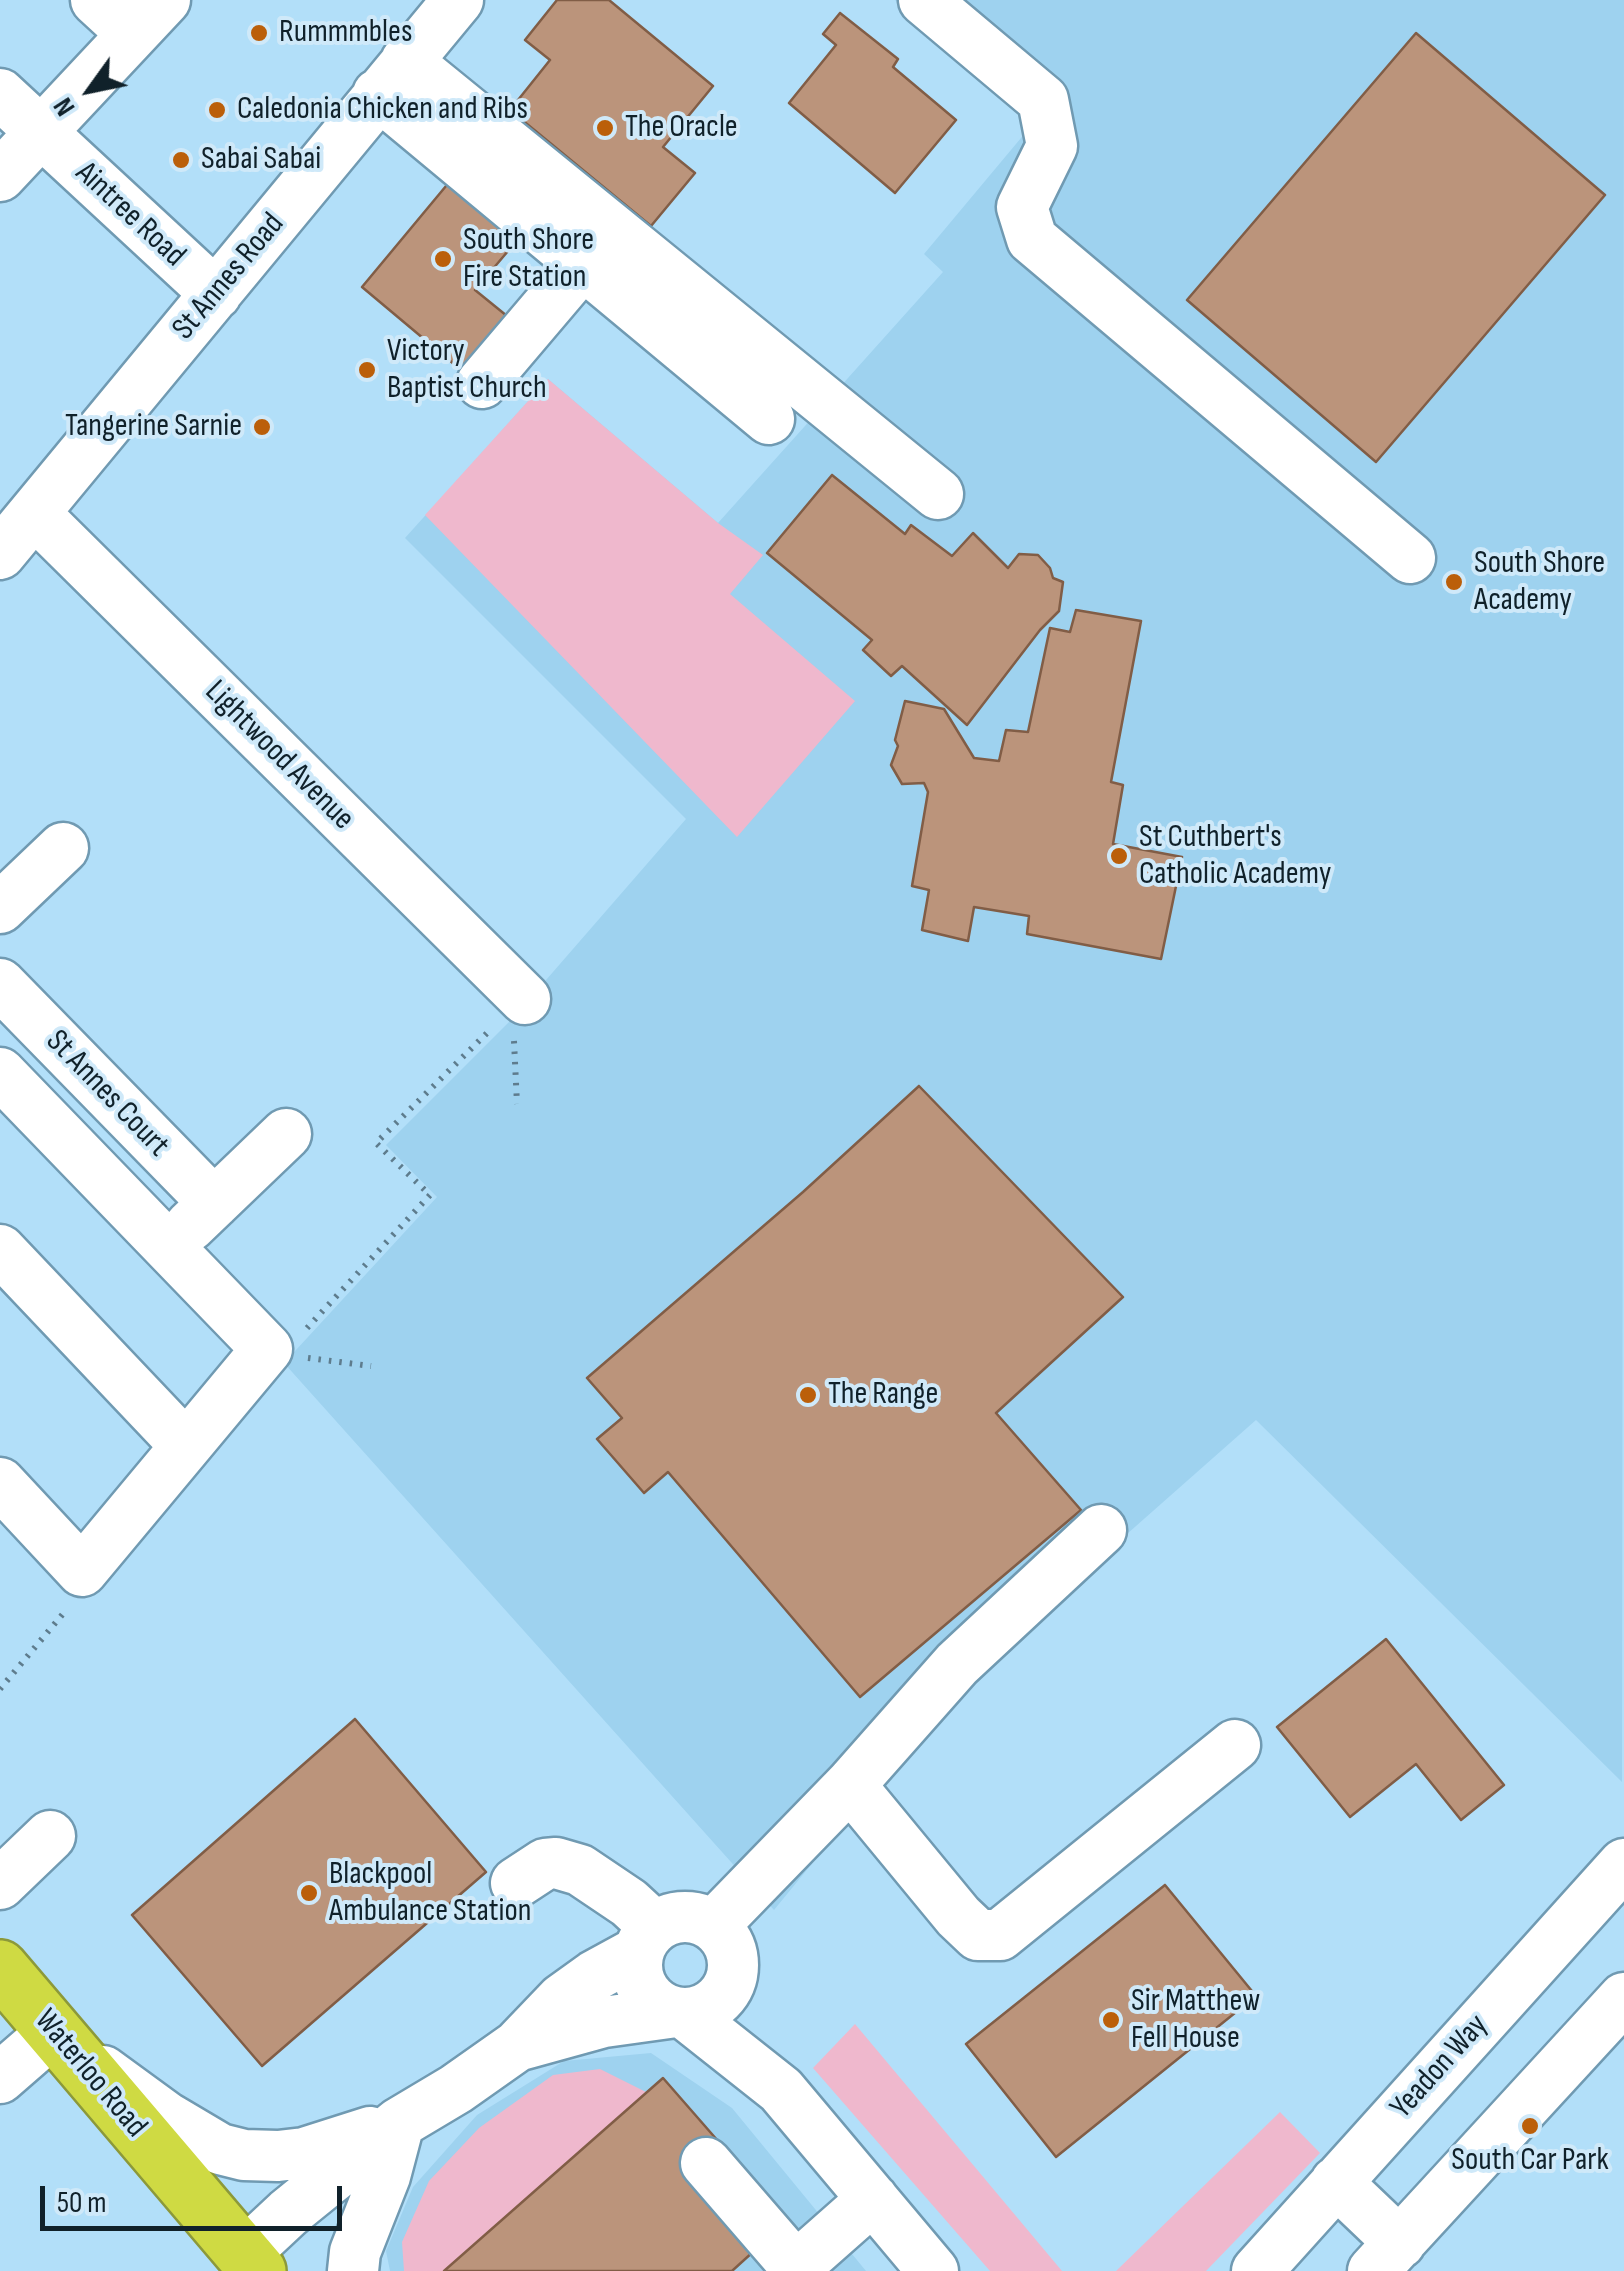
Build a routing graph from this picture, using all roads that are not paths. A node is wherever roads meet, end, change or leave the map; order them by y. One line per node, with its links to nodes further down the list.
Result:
1 (96, 0): 3 (street)
2 (924, 0): 15 (street)
3 (149, 17): 6 (street)
4 (415, 37): 8 (street); 9 (street, St Annes Road); 12 (street)
5 (0, 94): 6 (street, Aintree Road)
6 (40, 133): 7 (street); 9 (street, Aintree Road)
7 (0, 176)
8 (583, 264): 10 (street); 11 (street)
9 (216, 294): 13 (street, St Annes Road)
10 (482, 383)
11 (770, 419)
12 (938, 494)
13 (34, 512): 14 (street, St Annes Road); 19 (street, Lightwood Avenue)
14 (0, 554)
15 (1410, 558)
16 (64, 848): 17 (street)
17 (0, 908)
18 (0, 984): 21 (street, St Annes Court)
19 (520, 1001)
20 (0, 1073): 23 (street)
21 (286, 1134)
22 (0, 1250): 23 (street)
23 (185, 1445): 24 (street)
24 (0, 1483)
25 (1100, 1530): 27 (street)
26 (1236, 1746): 27 (street)
27 (850, 1785): 33 (street)
28 (50, 1836): 31 (street)
29 (1624, 1864): 43 (street, Yeadon Way)
30 (516, 1883): 32 (street)
31 (0, 1884)
32 (647, 1939): 33 (street); 36 (street); 38 (street)
33 (722, 1948): 36 (street); 40 (street)
34 (0, 1968): 37 (highway, Waterloo Road)
35 (1624, 1998): 45 (street)
36 (680, 2013): 38 (street); 40 (street)
37 (60, 2037): 39 (street); 41 (street); 46 (highway, Waterloo Road)
38 (517, 2046): 41 (street)
39 (0, 2078)
40 (780, 2090): 44 (street)
41 (399, 2122): 46 (street); 47 (street)
42 (706, 2162): 44 (street)
43 (1336, 2182): 45 (street); 49 (street, Yeadon Way)
44 (873, 2199): 48 (street)
45 (1387, 2257)
46 (250, 2263)
47 (353, 2271)
48 (932, 2271)
49 (1257, 2271)

